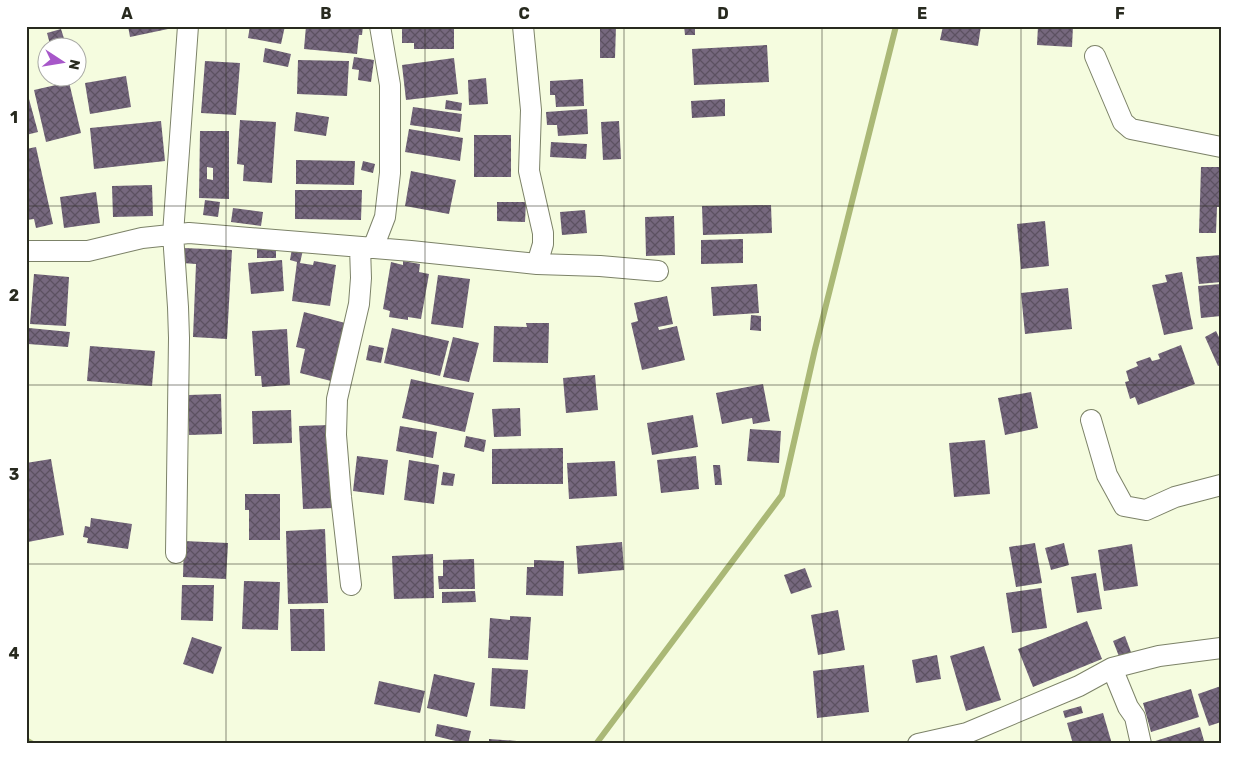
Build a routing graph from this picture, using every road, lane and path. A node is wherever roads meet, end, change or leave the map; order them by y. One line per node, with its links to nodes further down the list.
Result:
1 (188, 26): 6 (street)
2 (380, 26): 7 (street)
3 (523, 26): 9 (street)
4 (1095, 56): 5 (street)
5 (1221, 147)
6 (173, 234): 7 (street); 8 (street); 13 (street)
7 (366, 247): 9 (street); 14 (street)
8 (26, 251)
9 (537, 264): 10 (street)
10 (658, 271)
11 (1091, 420): 12 (street)
12 (1221, 485)
13 (176, 553)
14 (351, 585)
15 (1221, 648): 16 (street)
16 (1112, 668): 17 (street); 18 (street)
17 (918, 744)
18 (1141, 744)

